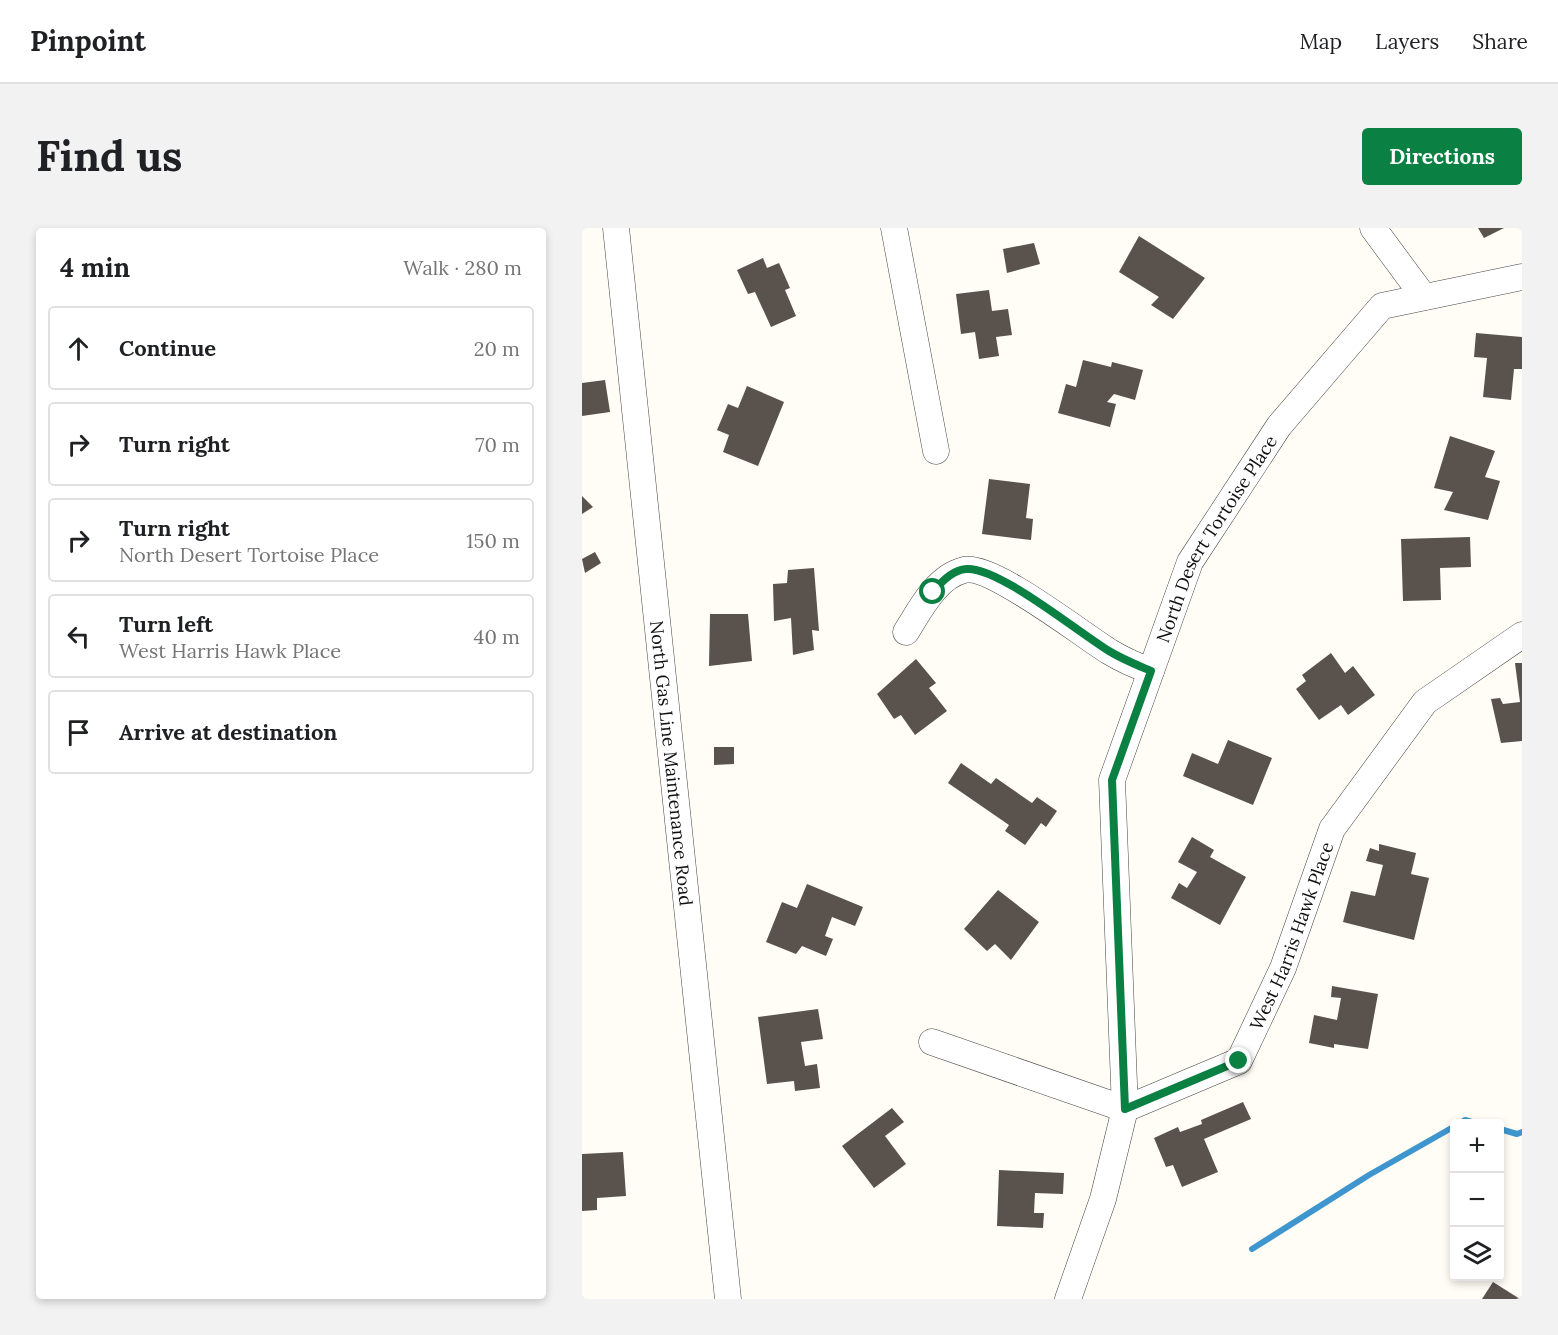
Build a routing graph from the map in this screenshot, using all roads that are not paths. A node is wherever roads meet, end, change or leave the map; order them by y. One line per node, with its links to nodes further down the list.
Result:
1 (616, 228): 12 (street, North Gas Line Maintenance Road)
2 (894, 228): 6 (street)
3 (1372, 228): 5 (street)
4 (1522, 277): 5 (street, North Desert Tortoise Place)
5 (1424, 297): 9 (street, North Desert Tortoise Place)
6 (936, 451)
7 (906, 632): 9 (street)
8 (1522, 635): 11 (street, West Harris Hawk Place)
9 (1151, 671): 11 (street, North Desert Tortoise Place)
10 (932, 1042): 11 (street)
11 (1125, 1109): 13 (street, North Desert Tortoise Place)
12 (728, 1299)
13 (1068, 1299)

